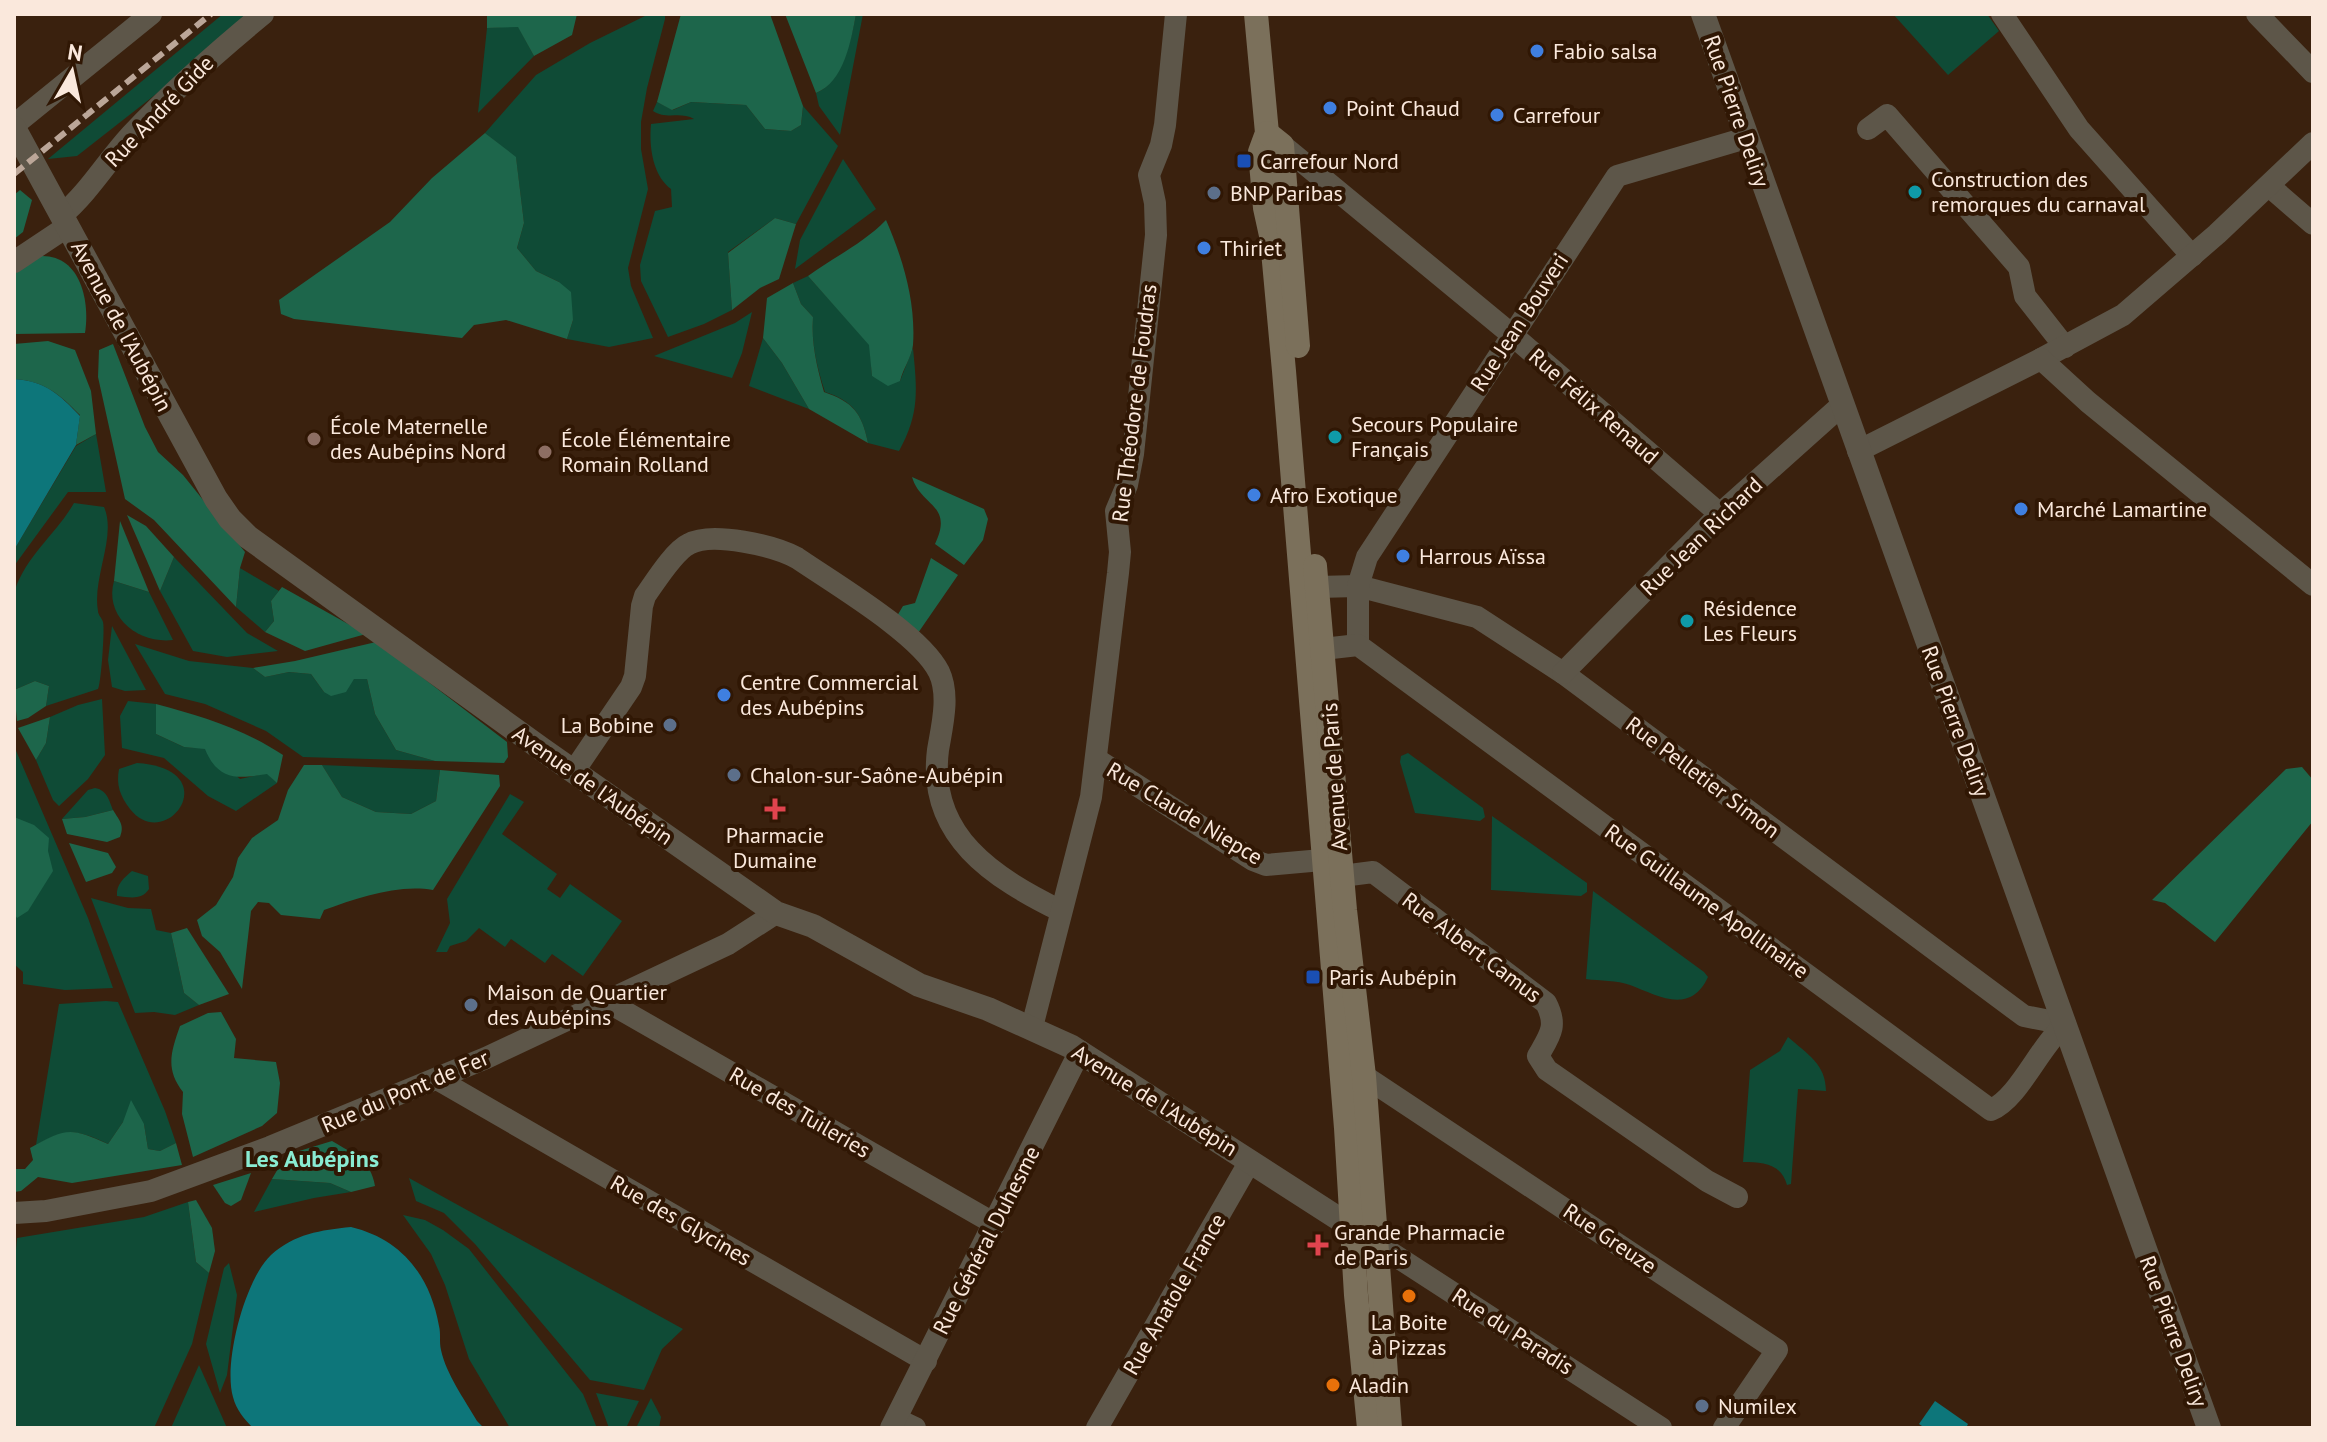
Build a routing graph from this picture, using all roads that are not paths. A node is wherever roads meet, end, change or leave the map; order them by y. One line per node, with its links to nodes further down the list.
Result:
1 (151, 14): 9 (street)
2 (263, 14): 15 (street, Rue André Gide)
3 (1176, 14): 31 (street, Rue Théodore de Foudras)
4 (1256, 14): 12 (main road, Avenue de Paris)
5 (1703, 14): 11 (street, Rue Pierre Deliry)
6 (2002, 14): 17 (street)
7 (2257, 14): 8 (street)
8 (2313, 72)
9 (14, 126): 15 (street, Avenue de l'Aubépin)
10 (1868, 129): 20 (street)
11 (1746, 138): 19 (street, Rue Jean Bouveri); 22 (street, Rue Pierre Deliry)
12 (1275, 139): 19 (street, Rue Félix Renaud); 27 (main road, Avenue de Paris); 33 (main road, Avenue de Paris)
13 (2313, 143): 14 (street)
14 (2269, 186): 16 (street); 17 (street)
15 (65, 220): 18 (street, Rue André Gide); 32 (street, Avenue de l'Aubépin)
16 (2313, 224)
17 (2192, 256): 20 (street)
18 (14, 262)
19 (1511, 334): 24 (street, Rue Félix Renaud); 26 (street, Rue Jean Bouveri)
20 (2065, 347): 21 (street)
21 (2041, 359): 23 (street); 25 (street)
22 (1843, 404): 23 (street, Rue Pierre Deliry); 24 (street, Rue Jean Richard)
23 (1858, 451): 38 (street, Rue Pierre Deliry)
24 (1720, 514): 30 (street, Rue Jean Richard)
25 (2313, 585)
26 (1358, 586): 27 (street, Rue Pelletier Simon); 28 (street); 30 (street, Rue Pelletier Simon)
27 (1317, 587): 29 (main road, Avenue de Paris)
28 (1358, 645): 29 (street); 38 (street, Rue Guillaume Apollinaire)
29 (1323, 649): 34 (main road, Avenue de Paris)
30 (1563, 673): 38 (street, Rue Pelletier Simon)
31 (1096, 759): 33 (street, Rue Claude Niepce); 35 (street, Rue Théodore de Foudras)
32 (574, 771): 35 (street); 36 (street, Avenue de l'Aubépin)
33 (1322, 860): 47 (main road, Avenue de Paris)
34 (1342, 876): 41 (main road, Avenue de Paris); 44 (street, Rue Albert Camus)
35 (1061, 911): 39 (street, Rue Théodore de Foudras)
36 (776, 913): 37 (street, Rue du Pont de Fer); 39 (street, Avenue de l'Aubépin)
37 (606, 1001): 42 (street, Rue du Pont de Fer); 46 (street, Rue des Tuileries)
38 (2065, 1024): 55 (street, Rue Pierre Deliry)
39 (1032, 1027): 40 (street, Avenue de l'Aubépin)
40 (1080, 1051): 43 (street, Avenue de l'Aubépin); 46 (street, Rue Général Duhesme)
41 (1364, 1076): 47 (main road, Avenue de Paris); 54 (street, Rue Greuze)
42 (437, 1079): 45 (street, Rue du Pont de Fer); 48 (street, Rue des Glycines)
43 (1250, 1161): 47 (street, Avenue de l'Aubépin); 50 (street, Rue Anatole France)
44 (1737, 1197)
45 (14, 1213)
46 (995, 1224): 48 (street, Rue Général Duhesme)
47 (1364, 1235): 51 (main road, Avenue de Paris); 52 (main road, Avenue de Paris); 53 (street, Rue du Paradis)
48 (926, 1361): 49 (street, Rue Général Duhesme)
49 (900, 1425)
50 (1097, 1428)
51 (1369, 1428)
52 (1390, 1428)
53 (1661, 1428)
54 (1724, 1428)
55 (2209, 1428)

